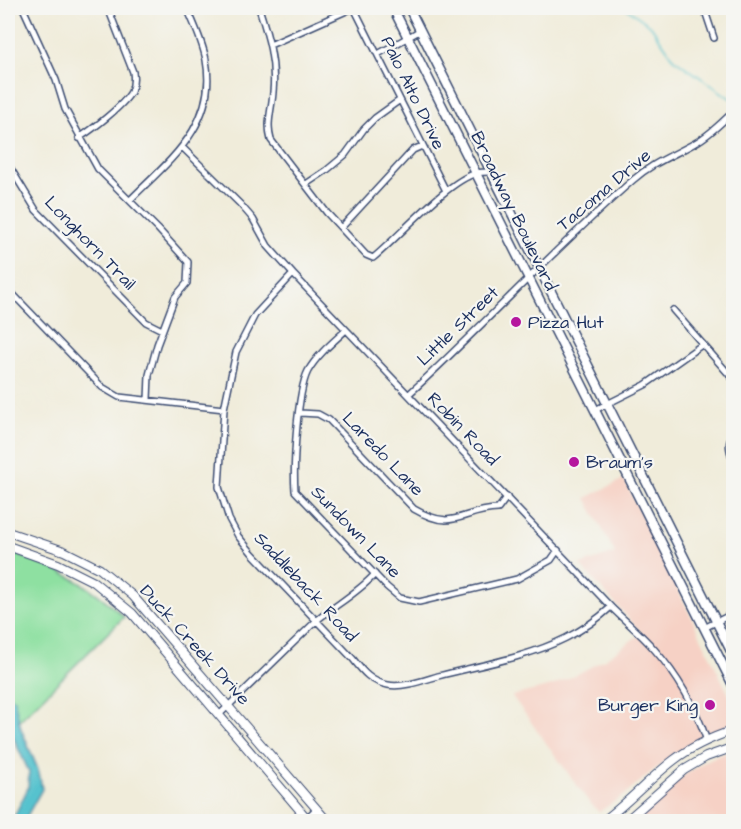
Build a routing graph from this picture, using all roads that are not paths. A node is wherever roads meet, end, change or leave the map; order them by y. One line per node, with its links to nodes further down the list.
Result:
1 (23, 8): 16 (street)
2 (108, 8): 16 (street)
3 (187, 8): 18 (street)
4 (259, 8): 12 (street)
5 (353, 8): 12 (street); 13 (street, Palo Alto Drive)
6 (393, 8): 10 (main road, Broadway Boulevard)
7 (409, 8): 9 (main road, Broadway Boulevard)
8 (704, 8): 11 (street)
9 (421, 30): 10 (street); 20 (main road, Broadway Boulevard)
10 (409, 37): 13 (street); 21 (main road, Broadway Boulevard)
11 (714, 38)
12 (270, 45): 22 (street)
13 (378, 54): 14 (street, Palo Alto Drive)
14 (400, 100): 17 (street, Palo Alto Drive); 22 (street)
15 (734, 111): 26 (street, Tacoma Drive)
16 (79, 138): 24 (street)
17 (422, 146): 23 (street, Palo Alto Drive); 25 (street)
18 (183, 148): 24 (street); 27 (street, Robin Road)
19 (8, 164): 31 (street, Longhorn Trail)
20 (493, 172): 21 (street); 26 (main road, Broadway Boulevard)
21 (476, 173): 23 (street); 28 (main road, Broadway Boulevard)
22 (306, 184): 25 (street)
23 (446, 191): 25 (street)
24 (130, 200): 31 (street)
25 (341, 228)
26 (539, 268): 28 (street, Tacoma Drive); 37 (main road, Broadway Boulevard)
27 (293, 274): 32 (street, Robin Road); 38 (street, Saddleback Road)
28 (528, 278): 35 (street, Little Street); 39 (main road, Broadway Boulevard)
29 (8, 289): 36 (street)
30 (673, 310): 33 (street)
31 (162, 330): 36 (street)
32 (346, 330): 35 (street, Robin Road); 40 (street, Sundown Lane)
33 (703, 344): 34 (street); 37 (street)
34 (734, 380)
35 (409, 394): 43 (street, Robin Road)
36 (148, 400): 38 (street)
37 (607, 404): 39 (street); 46 (main road, Broadway Boulevard)
38 (224, 409): 55 (street, Saddleback Road)
39 (595, 410): 49 (main road, Broadway Boulevard)
40 (300, 413): 43 (street, Laredo Lane); 51 (street, Sundown Lane)
41 (734, 433): 42 (street)
42 (734, 463)
43 (507, 497): 47 (street, Robin Road)
44 (8, 531): 48 (main road, Duck Creek Drive)
45 (8, 546): 50 (main road, Duck Creek Drive)
46 (678, 546): 49 (main road); 56 (main road, Broadway Boulevard)
47 (558, 550): 51 (street, Sundown Lane); 52 (street, Robin Road)
48 (64, 551): 50 (main road); 54 (main road, Duck Creek Drive)
49 (666, 552): 58 (main road, Broadway Boulevard)
50 (58, 564): 57 (main road, Duck Creek Drive)
51 (375, 574): 55 (street)
52 (611, 607): 55 (street, Saddleback Road); 64 (street, Robin Road)
53 (734, 613): 56 (street)
54 (154, 618): 57 (main road); 61 (main road, Duck Creek Drive)
55 (316, 621): 61 (street)
56 (716, 622): 58 (street); 59 (main road, Broadway Boulevard)
57 (145, 627): 62 (main road, Duck Creek Drive)
58 (704, 628): 60 (main road, Broadway Boulevard)
59 (734, 657)
60 (734, 687)
61 (229, 705): 62 (street); 66 (main road, Duck Creek Drive)
62 (220, 714): 67 (main road, Duck Creek Drive)
63 (734, 730): 64 (main road)
64 (707, 741): 69 (main road)
65 (734, 747): 70 (main road)
66 (317, 809): 67 (street); 68 (main road, Duck Creek Drive)
67 (306, 820)
68 (328, 822)
69 (602, 822)
70 (625, 822)

